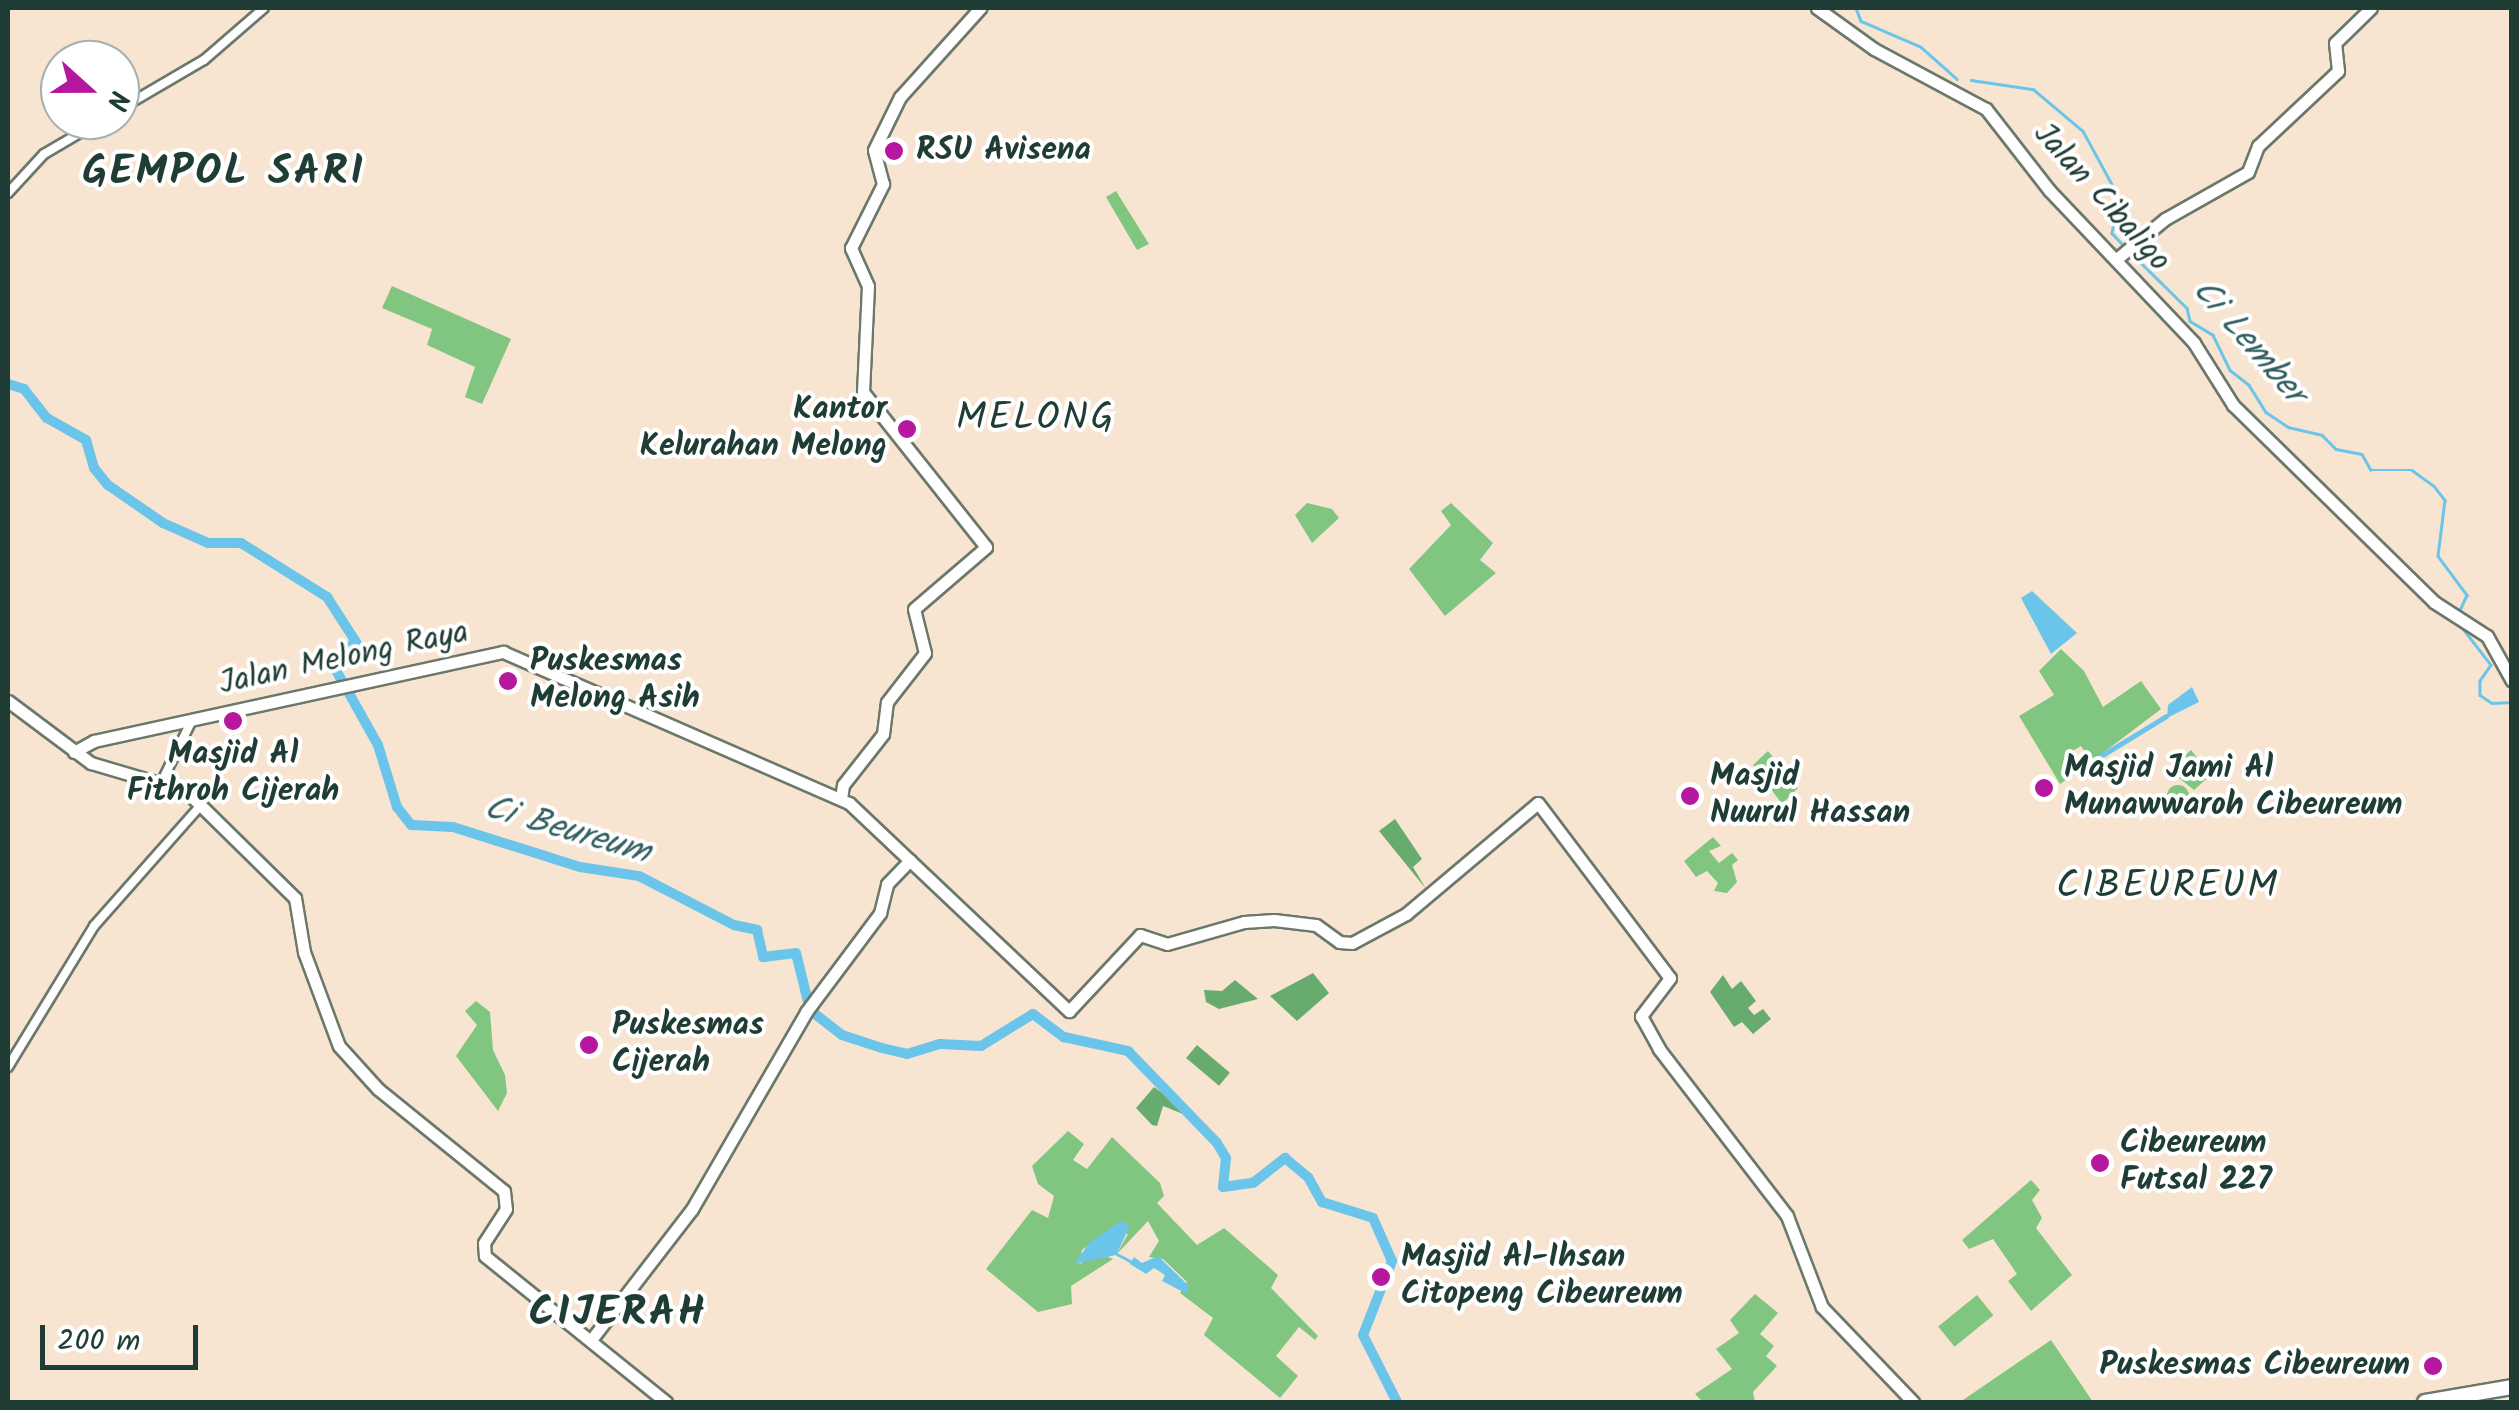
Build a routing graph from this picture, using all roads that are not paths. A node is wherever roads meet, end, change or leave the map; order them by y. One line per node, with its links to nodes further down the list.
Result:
1 (264, 8): 5 (street)
2 (980, 8): 14 (main road)
3 (1818, 8): 8 (main road, Jalan Cibaligo)
4 (2370, 8): 8 (main road)
5 (140, 97)
6 (68, 140): 7 (street)
7 (8, 193)
8 (2125, 251): 9 (main road, Jalan Cibaligo)
9 (2512, 681)
10 (8, 701): 12 (main road)
11 (192, 720): 12 (main road, Jalan Melong Raya); 13 (street); 14 (main road, Jalan Melong Raya)
12 (74, 752): 13 (main road)
13 (162, 781): 15 (main road)
14 (841, 799): 16 (main road, Jalan Melong Raya)
15 (201, 805): 17 (street); 18 (main road)
16 (910, 860): 18 (main road); 22 (main road, Jalan Melong Raya)
17 (8, 1067)
18 (591, 1340): 21 (main road)
19 (2512, 1387): 23 (highway)
20 (2512, 1396): 24 (highway)
21 (666, 1402)
22 (1913, 1402)
23 (2425, 1402)
24 (2474, 1402)

